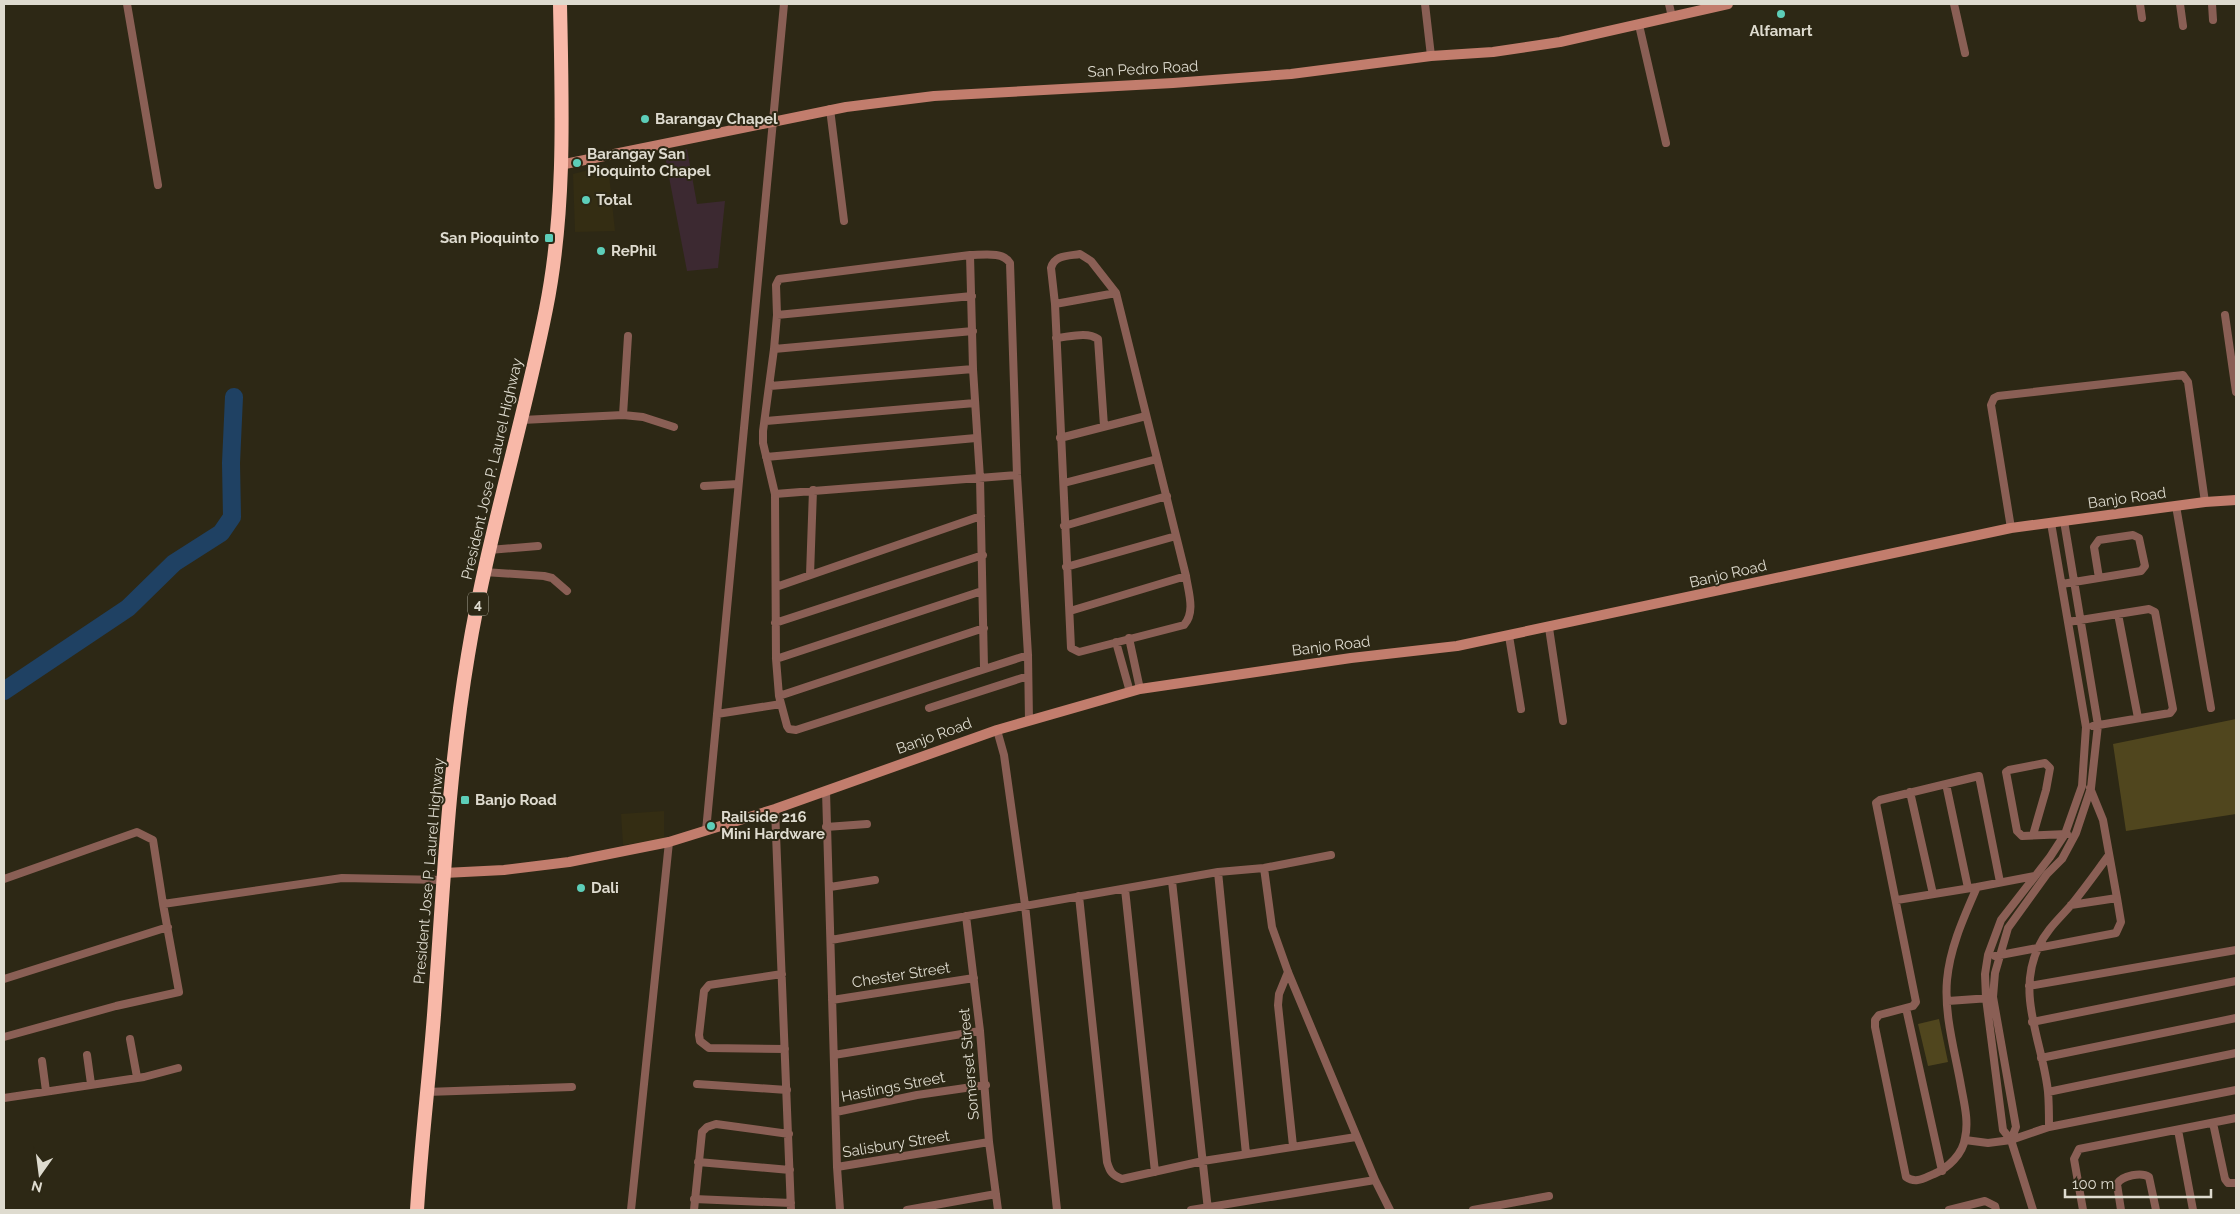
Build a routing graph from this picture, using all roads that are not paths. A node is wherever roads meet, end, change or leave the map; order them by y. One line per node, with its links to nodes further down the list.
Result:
1 (127, 4): 22 (street)
2 (560, 4): 21 (highway, President Jose P. Laurel Highway / 4)
3 (784, 4): 19 (street)
4 (1425, 4): 17 (street)
5 (1669, 4): 11 (street)
6 (1728, 4): 11 (street, San Pedro Road)
7 (1954, 4): 16 (street)
8 (2140, 4): 12 (street)
9 (2180, 4): 15 (street)
10 (2212, 4): 13 (street)
11 (1672, 17): 14 (street, San Pedro Road)
12 (2142, 18)
13 (2213, 20)
14 (1639, 25): 17 (street, San Pedro Road); 20 (street)
15 (2183, 26)
16 (1965, 54)
17 (1431, 56): 18 (street, San Pedro Road)
18 (830, 109): 19 (street, San Pedro Road); 23 (street)
19 (773, 120): 21 (street, San Pedro Road); 51 (street)
20 (1666, 143)
21 (560, 165): 40 (highway, President Jose P. Laurel Highway / 4)
22 (158, 186)
23 (844, 221)
24 (970, 256): 26 (street); 28 (street); 48 (street)
25 (1116, 293): 27 (street); 27 (street); 39 (street)
26 (972, 296): 28 (street); 30 (street)
27 (1055, 304): 32 (street)
28 (777, 315): 33 (street)
29 (2225, 315): 36 (street)
30 (973, 331): 33 (street); 34 (street)
31 (628, 336): 38 (street)
32 (1056, 338): 43 (street); 45 (street)
33 (774, 349): 35 (street)
34 (973, 369): 35 (street); 37 (street)
35 (770, 386): 41 (street)
36 (2236, 392)
37 (975, 403): 41 (street); 44 (street)
38 (623, 415): 40 (street); 42 (street)
39 (1146, 416): 43 (street); 47 (street)
40 (522, 420): 66 (highway, President Jose P. Laurel Highway / 4)
41 (766, 420): 46 (street)
42 (674, 426)
43 (1104, 426): 45 (street)
44 (976, 438): 46 (street); 49 (street)
45 (1060, 438): 50 (street)
46 (766, 457): 54 (street)
47 (1157, 459): 50 (street); 55 (street)
48 (1017, 475): 49 (street); 90 (street)
49 (980, 478): 53 (street); 59 (street)
50 (1064, 483): 62 (street)
51 (738, 484): 52 (street); 101 (street)
52 (704, 486)
53 (813, 490): 54 (street); 72 (street)
54 (775, 494): 77 (street)
55 (1167, 496): 62 (street); 64 (street)
56 (2236, 500): 57 (street, Banjo Road)
57 (2205, 502): 58 (street, Banjo Road); 63 (street)
58 (2176, 506): 60 (street, Banjo Road); 99 (street)
59 (981, 516): 67 (street); 72 (street)
60 (2064, 521): 61 (street, Banjo Road); 68 (street)
61 (2051, 523): 63 (street, Banjo Road); 70 (street)
62 (1064, 526): 69 (street)
63 (2011, 528): 86 (street, Banjo Road)
64 (1176, 536): 69 (street); 73 (street)
65 (538, 546): 66 (street)
66 (489, 550): 71 (highway, President Jose P. Laurel Highway / 4)
67 (983, 555): 79 (street); 84 (street)
68 (2071, 566): 70 (street); 75 (street)
69 (1066, 567): 80 (street)
70 (2059, 568): 76 (street)
71 (484, 572): 78 (street); 125 (highway, President Jose P. Laurel Highway / 4)
72 (810, 575): 77 (street)
73 (1186, 576): 80 (street); 88 (street)
74 (2099, 578): 74 (street); 75 (street)
75 (2074, 582): 76 (street); 82 (street)
76 (2062, 584): 83 (street)
77 (776, 587): 84 (street)
78 (567, 591)
79 (982, 591): 85 (street); 91 (street)
80 (1070, 611): 89 (street)
81 (2118, 614): 82 (street); 102 (street); 102 (street)
82 (2080, 620): 83 (street); 93 (street)
83 (2068, 622): 94 (street)
84 (775, 623): 91 (street)
85 (984, 628): 92 (street); 97 (street)
86 (1549, 628): 87 (street, Banjo Road); 104 (street)
87 (1509, 636): 96 (street, Banjo Road); 100 (street)
88 (1130, 638): 89 (street); 96 (street)
89 (1116, 642): 96 (street)
90 (1028, 655): 92 (street); 95 (street)
91 (776, 659): 97 (street)
92 (984, 667): 97 (street)
93 (2089, 670): 94 (street); 105 (street)
94 (2077, 673): 106 (street)
95 (1028, 676): 98 (street); 103 (street)
96 (1135, 690): 103 (street, Banjo Road)
97 (780, 700): 101 (street)
98 (929, 708)
99 (2212, 708)
100 (1521, 709)
101 (717, 714): 115 (street)
102 (2138, 718): 105 (street)
103 (1028, 721): 107 (street, Banjo Road)
104 (1564, 721)
105 (2098, 725): 106 (street); 109 (street)
106 (2086, 727): 109 (street)
107 (997, 730): 110 (street, Banjo Road); 140 (street)
108 (1946, 784): 111 (street); 130 (street); 133 (street)
109 (2086, 787): 116 (street); 117 (street); 121 (street)
110 (826, 791): 112 (street, Banjo Road); 114 (street)
111 (1910, 792): 135 (street); 138 (street)
112 (775, 809): 115 (street, Banjo Road); 150 (street)
113 (868, 824): 114 (street)
114 (826, 827): 131 (street)
115 (706, 831): 119 (street, Banjo Road)
116 (2065, 834): 117 (street); 118 (street); 126 (street)
117 (2076, 834): 124 (street)
118 (2033, 835): 118 (street)
119 (669, 842): 125 (street, Banjo Road); 210 (street)
120 (1331, 855): 122 (street)
121 (2109, 855): 137 (street); 141 (street)
122 (1264, 868): 123 (street); 149 (street)
123 (1218, 872): 129 (street); 195 (street)
124 (2047, 874): 126 (street); 148 (street)
125 (443, 877): 139 (street); 181 (highway, President Jose P. Laurel Highway / 4)
126 (2033, 877): 130 (street); 147 (street)
127 (4, 879): 139 (street)
128 (876, 880): 131 (street)
129 (1172, 881): 134 (street); 196 (street)
130 (2000, 882): 132 (street)
131 (830, 887): 144 (street)
132 (1977, 887): 133 (street); 157 (street)
133 (1968, 888): 135 (street)
134 (1125, 889): 136 (street); 201 (street)
135 (1933, 894): 138 (street)
136 (1079, 896): 140 (street); 201 (street)
137 (2117, 898): 141 (street); 145 (street)
138 (1897, 900): 158 (street)
139 (163, 904): 143 (street)
140 (1025, 905): 142 (street); 215 (street)
141 (2071, 905): 145 (street)
142 (966, 916): 144 (street); 151 (street, Somerset Street)
143 (168, 927): 152 (street); 162 (street)
144 (831, 940): 156 (street)
145 (2038, 947): 148 (street); 154 (street)
146 (2236, 950): 154 (street)
147 (1988, 955): 148 (street); 155 (street)
148 (1999, 956): 155 (street)
149 (1288, 972): 190 (street); 194 (street)
150 (782, 974): 164 (street); 164 (street)
151 (974, 978): 156 (street, Chester Street); 161 (street, Somerset Street)
152 (4, 979)
153 (2236, 981): 160 (street)
154 (2028, 986): 160 (street)
155 (1990, 998): 157 (street); 170 (street); 171 (street)
156 (832, 1000): 167 (street)
157 (1948, 1001): 191 (street)
158 (1906, 1008): 200 (street); 200 (street)
159 (2236, 1018): 168 (street)
160 (2032, 1022): 168 (street)
161 (980, 1031): 167 (street); 176 (street, Somerset Street)
162 (4, 1037)
163 (130, 1039): 173 (street)
164 (785, 1049): 178 (street)
165 (2236, 1054): 182 (street)
166 (87, 1055): 174 (street)
167 (834, 1055): 184 (street)
168 (2040, 1058): 182 (street)
169 (42, 1061): 180 (street)
170 (2005, 1062): 171 (street); 192 (street)
171 (1995, 1064): 192 (street)
172 (178, 1068): 173 (street)
173 (138, 1078): 174 (street)
174 (91, 1084): 180 (street)
175 (697, 1084): 178 (street)
176 (986, 1085): 184 (street, Hastings Street); 193 (street, Somerset Street)
177 (572, 1087): 181 (street)
178 (787, 1090): 189 (street)
179 (2236, 1090): 187 (street)
180 (46, 1091): 183 (street)
181 (426, 1092): 209 (highway, President Jose P. Laurel Highway / 4)
182 (2048, 1092): 187 (street)
183 (4, 1098)
184 (836, 1112): 198 (street)
185 (2236, 1118): 186 (street)
186 (2214, 1123): 188 (street); 203 (street)
187 (2049, 1126): 192 (street)
188 (2178, 1130): 222 (street); 225 (street)
189 (789, 1134): 197 (street); 199 (street)
190 (1356, 1137): 194 (street); 202 (street)
191 (1965, 1140): 192 (street); 200 (street)
192 (2011, 1140): 221 (street)
193 (989, 1142): 198 (street, Salisbury Street); 204 (street, Somerset Street)
194 (1294, 1146): 195 (street)
195 (1246, 1154): 196 (street)
196 (1203, 1161): 201 (street); 208 (street)
197 (698, 1162): 199 (street); 206 (street)
198 (837, 1167): 212 (street)
199 (790, 1170): 207 (street)
200 (1942, 1171)
201 (1156, 1172)
202 (1375, 1180): 208 (street); 217 (street)
203 (2236, 1183)
204 (996, 1194): 213 (street); 214 (street, Somerset Street)
205 (1549, 1196): 218 (street)
206 (694, 1200): 207 (street); 211 (street)
207 (791, 1207)
208 (1208, 1209): 216 (street)
209 (416, 1210)
210 (631, 1210)
211 (694, 1210)
212 (840, 1210)
213 (907, 1210)
214 (998, 1210)
215 (1057, 1210)
216 (1191, 1210)
217 (1390, 1210)
218 (1473, 1210)
219 (1953, 1210): 220 (street)
220 (1996, 1210)
221 (2033, 1210)
222 (2083, 1210)
223 (2121, 1210): 224 (street)
224 (2156, 1210)
225 (2193, 1210)

